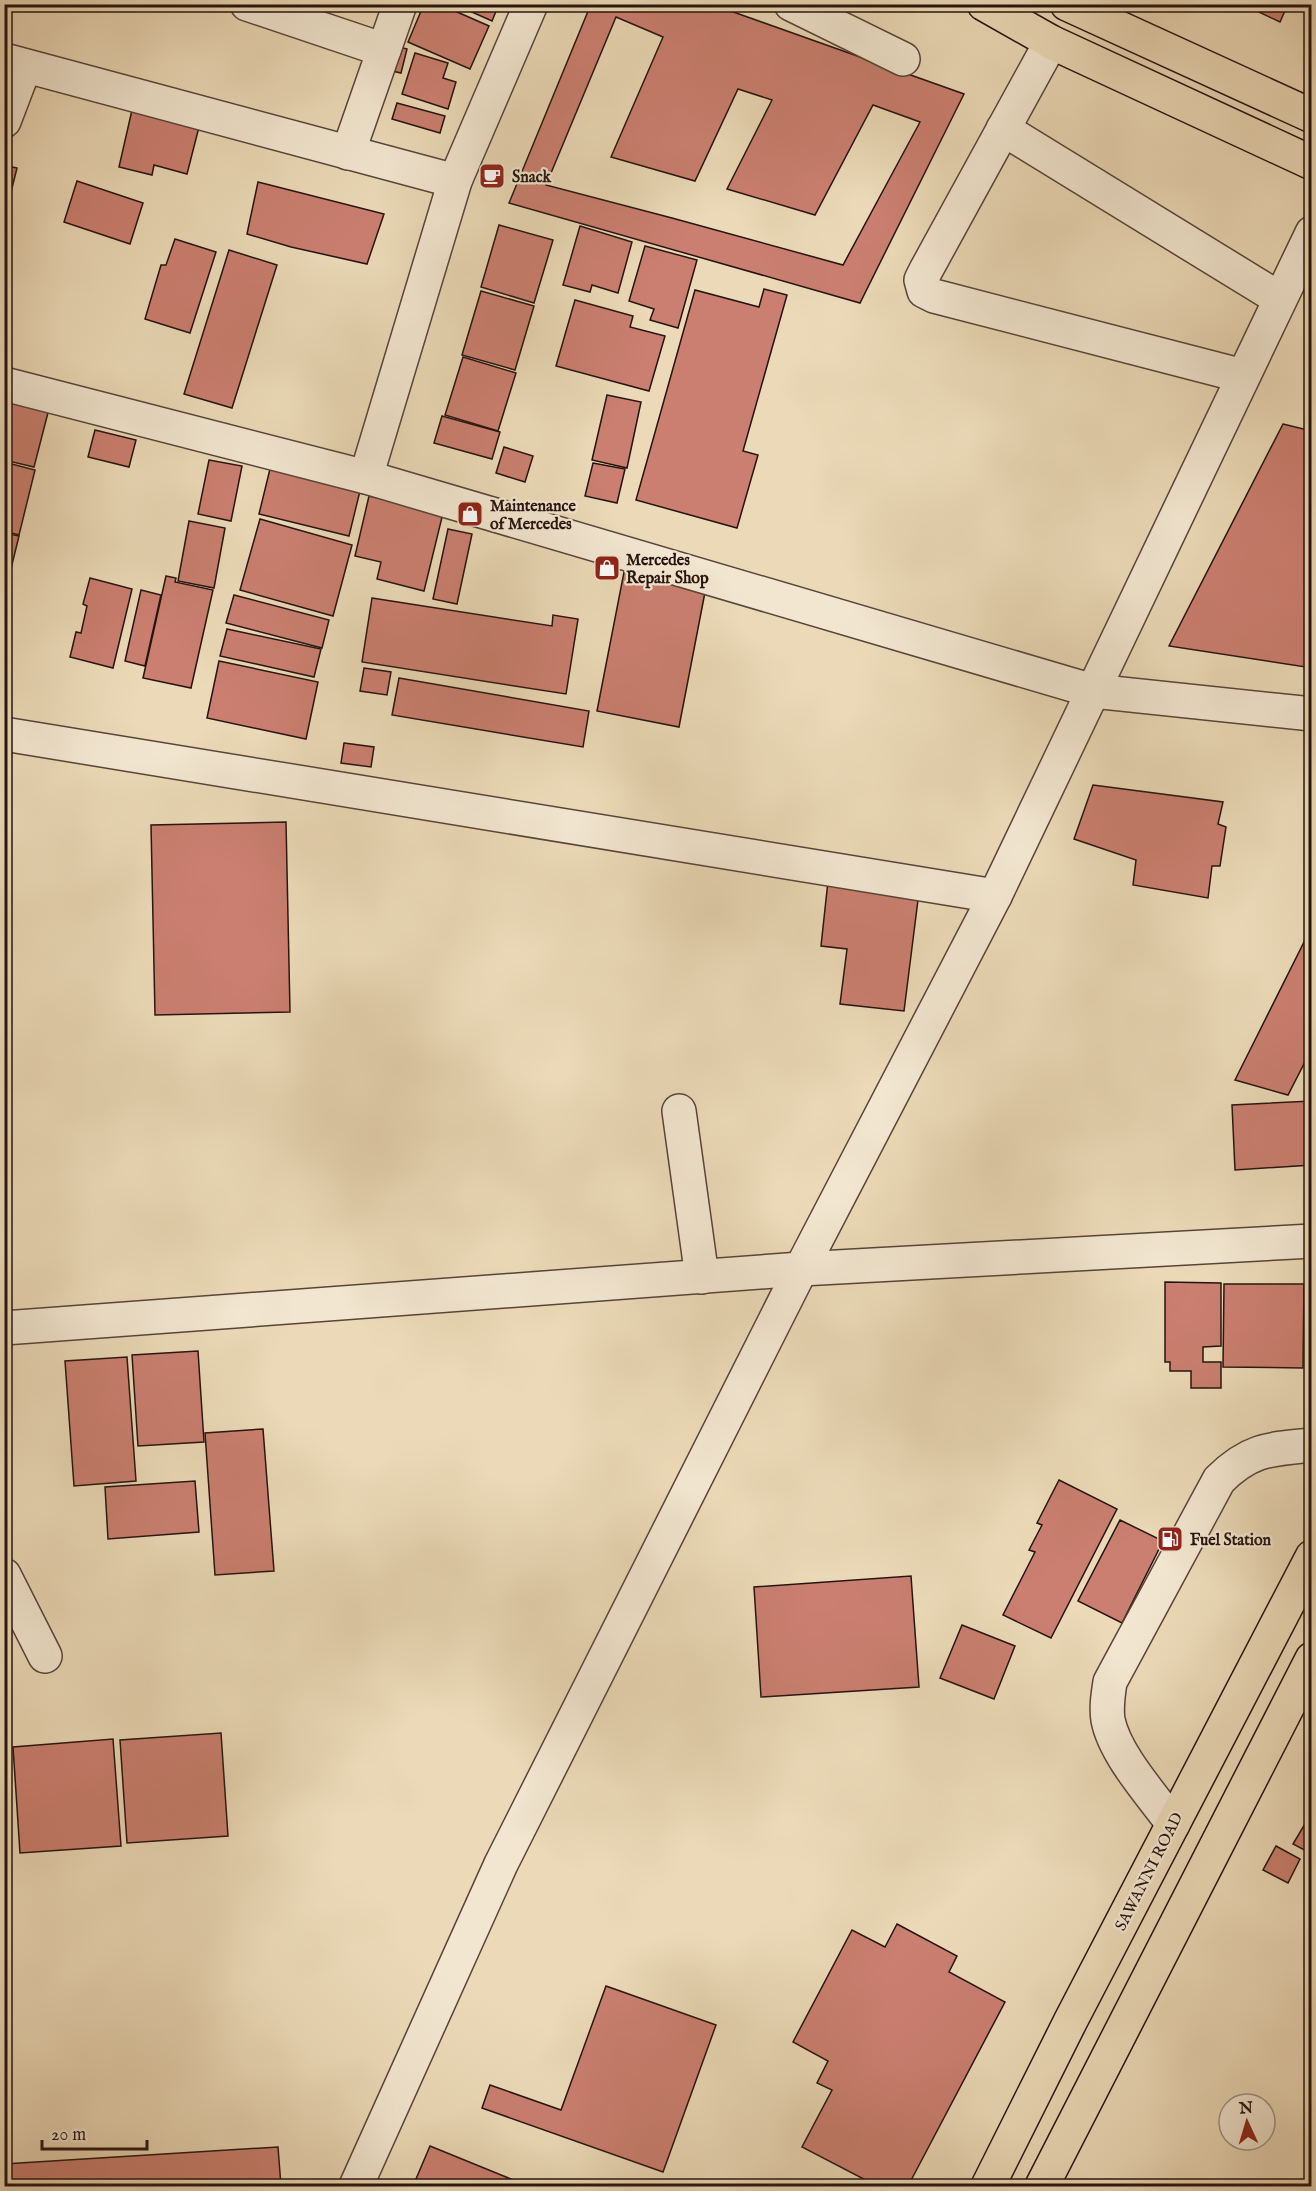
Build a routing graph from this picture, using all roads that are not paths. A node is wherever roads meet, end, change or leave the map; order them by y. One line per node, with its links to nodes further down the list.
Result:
1 (247, 4): 8 (street)
2 (400, 4): 8 (street)
3 (531, 4): 16 (street)
4 (791, 4): 9 (street)
5 (984, 4): 7 (highway)
6 (1082, 8): 11 (highway)
7 (1052, 42): 13 (street); 15 (highway)
8 (384, 50): 14 (street)
9 (903, 59)
10 (15, 63): 12 (street); 14 (street)
11 (1311, 116)
12 (4, 121)
13 (1003, 129): 18 (street); 19 (street)
14 (348, 153): 16 (street)
15 (1311, 163)
16 (455, 181): 21 (street)
17 (1311, 233): 18 (street)
18 (1280, 299): 19 (street)
19 (1243, 376): 22 (street)
20 (4, 384): 21 (street)
21 (366, 477): 22 (street)
22 (1093, 691): 23 (street); 25 (street)
23 (1311, 714)
24 (4, 734): 25 (street)
25 (995, 896): 28 (street)
26 (679, 1111): 29 (street)
27 (1311, 1241): 28 (street)
28 (801, 1269): 29 (street); 37 (street)
29 (702, 1277): 30 (street)
30 (4, 1328)
31 (1311, 1445): 36 (street)
32 (1311, 1557): 36 (highway, SAWANNI ROAD)
33 (4, 1575): 34 (street)
34 (45, 1656)
35 (1311, 1659): 39 (highway)
36 (1173, 1824): 38 (highway, SAWANNI ROAD)
37 (356, 2187)
38 (988, 2187)
39 (1042, 2187)

